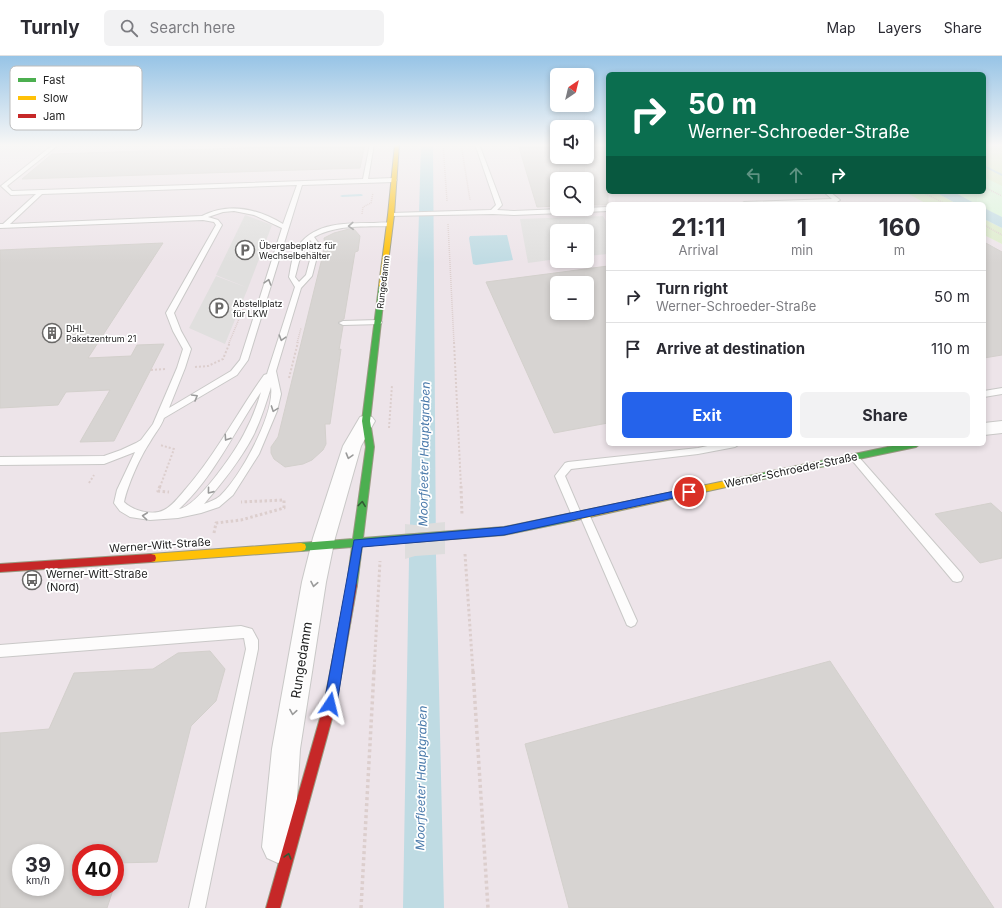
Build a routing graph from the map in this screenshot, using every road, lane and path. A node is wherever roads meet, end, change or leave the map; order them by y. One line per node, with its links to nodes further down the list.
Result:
1 (300, 183): 20 (lane)
2 (7, 184): 8 (lane)
3 (278, 184): 8 (lane)
4 (394, 184): 18 (street, Rungedamm)
5 (445, 184): 16 (path)
6 (491, 184): 15 (lane)
7 (986, 188): 11 (path)
8 (41, 192): 19 (lane)
9 (830, 194): 12 (lane)
10 (926, 194): 13 (path)
11 (1002, 196)
12 (790, 202)
13 (942, 202)
14 (606, 209): 15 (lane)
15 (493, 212): 16 (lane)
16 (446, 213): 18 (lane); 46 (path)
17 (203, 218): 19 (lane); 20 (lane); 28 (lane)
18 (390, 220): 23 (lane, one-way to 23); 26 (street, Rungedamm)
19 (2, 226)
20 (285, 226): 34 (lane, one-way to 20)
21 (986, 226): 22 (path)
22 (1002, 235)
23 (312, 237): 24 (lane); 24 (lane)
24 (298, 287): 30 (lane, one-way to 30)
25 (248, 296): 28 (path)
26 (378, 322): 27 (lane); 35 (street, Rungedamm)
27 (343, 324)
28 (181, 368): 34 (lane)
29 (150, 370): 31 (path)
30 (272, 371): 43 (lane, one-way to 43); 43 (lane, one-way to 43); 44 (lane, one-way to 44)
31 (164, 376)
32 (1002, 391): 33 (lane)
33 (986, 394)
34 (161, 416): 38 (lane)
35 (366, 421): 48 (street, Rungedamm, one-way to 35); 49 (street, Rungedamm, one-way to 49)
36 (1002, 427): 37 (street)
37 (986, 430)
38 (145, 441): 42 (lane); 44 (lane, one-way to 38)
39 (725, 446): 45 (lane)
40 (906, 446): 41 (street, Werner-Schroeder-Straße)
41 (854, 457): 45 (street, Werner-Schroeder-Straße); 52 (lane)
42 (0, 461)
43 (184, 513): 44 (lane)
44 (166, 515)
45 (581, 515): 47 (street, Werner-Schroeder-Straße); 53 (lane)
46 (463, 520)
47 (381, 542): 48 (street, Werner-Schroeder-Straße); 57 (path)
48 (358, 543): 49 (street, Werner-Witt-Straße); 56 (street, Rungedamm, one-way to 48)
49 (322, 546): 51 (street, Werner-Witt-Straße); 56 (street, Rungedamm, one-way to 56)
50 (464, 549): 58 (path)
51 (0, 568)
52 (957, 577)
53 (631, 621)
54 (0, 651): 55 (lane)
55 (197, 908)
56 (270, 908)
57 (361, 908)
58 (488, 908)

